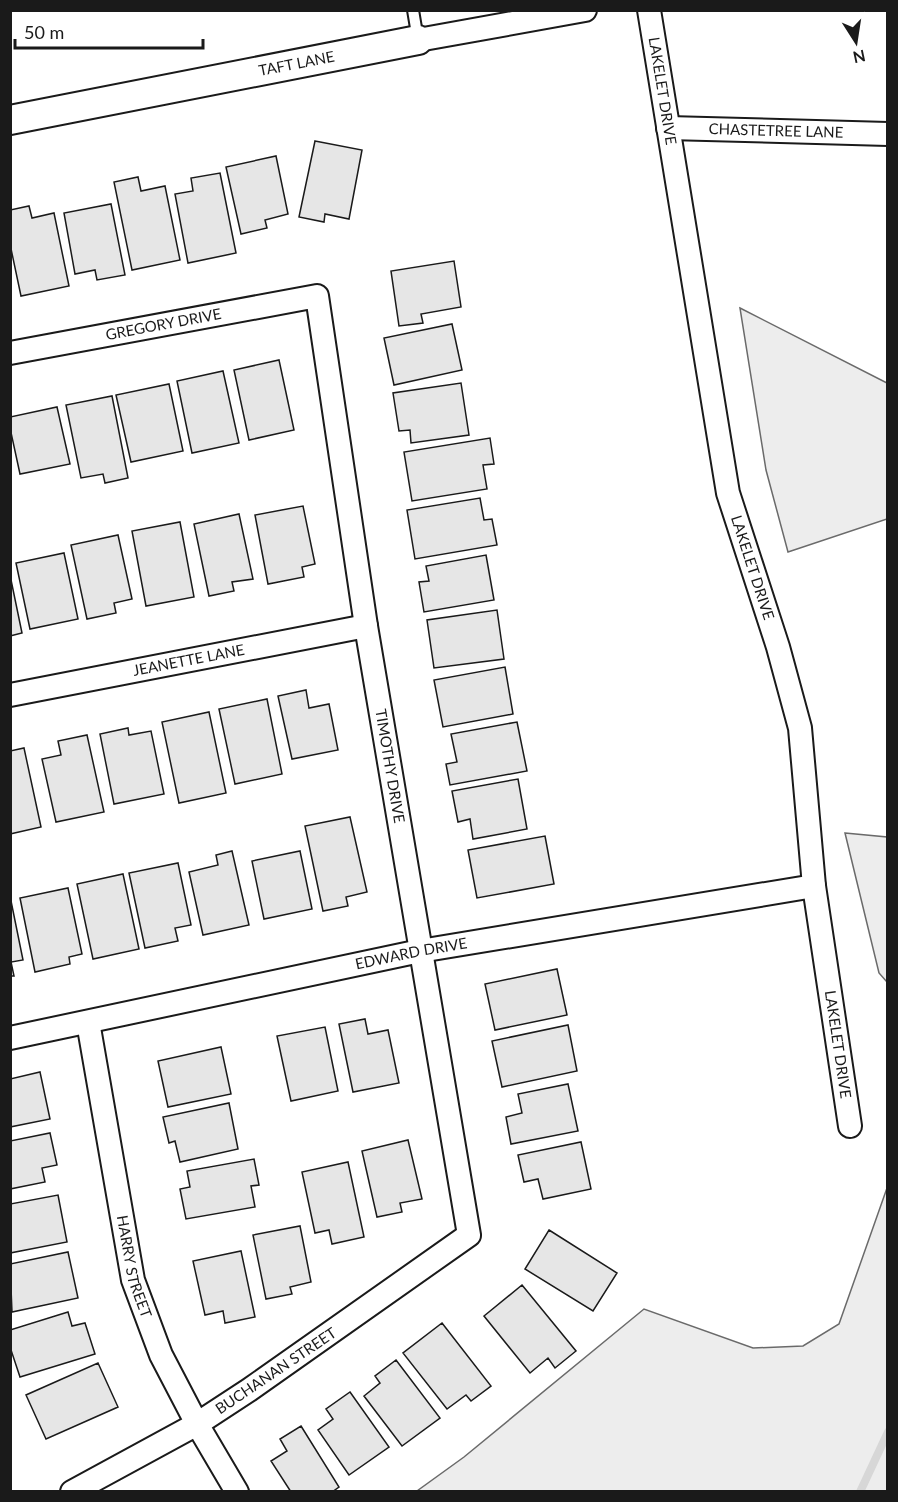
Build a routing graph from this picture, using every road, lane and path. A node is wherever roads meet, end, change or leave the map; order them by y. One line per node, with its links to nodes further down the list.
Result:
1 (413, 10): 4 (lane)
2 (585, 10): 4 (street, TAFT LANE)
3 (649, 10): 6 (street, LAKELET DRIVE)
4 (418, 40): 5 (street, TAFT LANE)
5 (10, 120)
6 (668, 128): 7 (street, CHASTETREE LANE); 12 (street, LAKELET DRIVE)
7 (886, 135)
8 (317, 296): 9 (street, GREGORY DRIVE); 10 (street, TIMOTHY DRIVE)
9 (10, 353)
10 (366, 626): 11 (street, JEANETTE LANE); 13 (street, TIMOTHY DRIVE)
11 (10, 695)
12 (814, 886): 13 (street, EDWARD DRIVE); 16 (street, LAKELET DRIVE)
13 (420, 951): 14 (street, EDWARD DRIVE); 17 (street, TIMOTHY DRIVE)
14 (88, 1022): 15 (street, EDWARD DRIVE); 18 (street, HARRY STREET)
15 (10, 1038)
16 (850, 1126)
17 (469, 1235): 18 (street, BUCHANAN STREET)
18 (197, 1424): 19 (street, BUCHANAN STREET); 20 (street, HARRY STREET)
19 (72, 1491)
20 (237, 1491)

